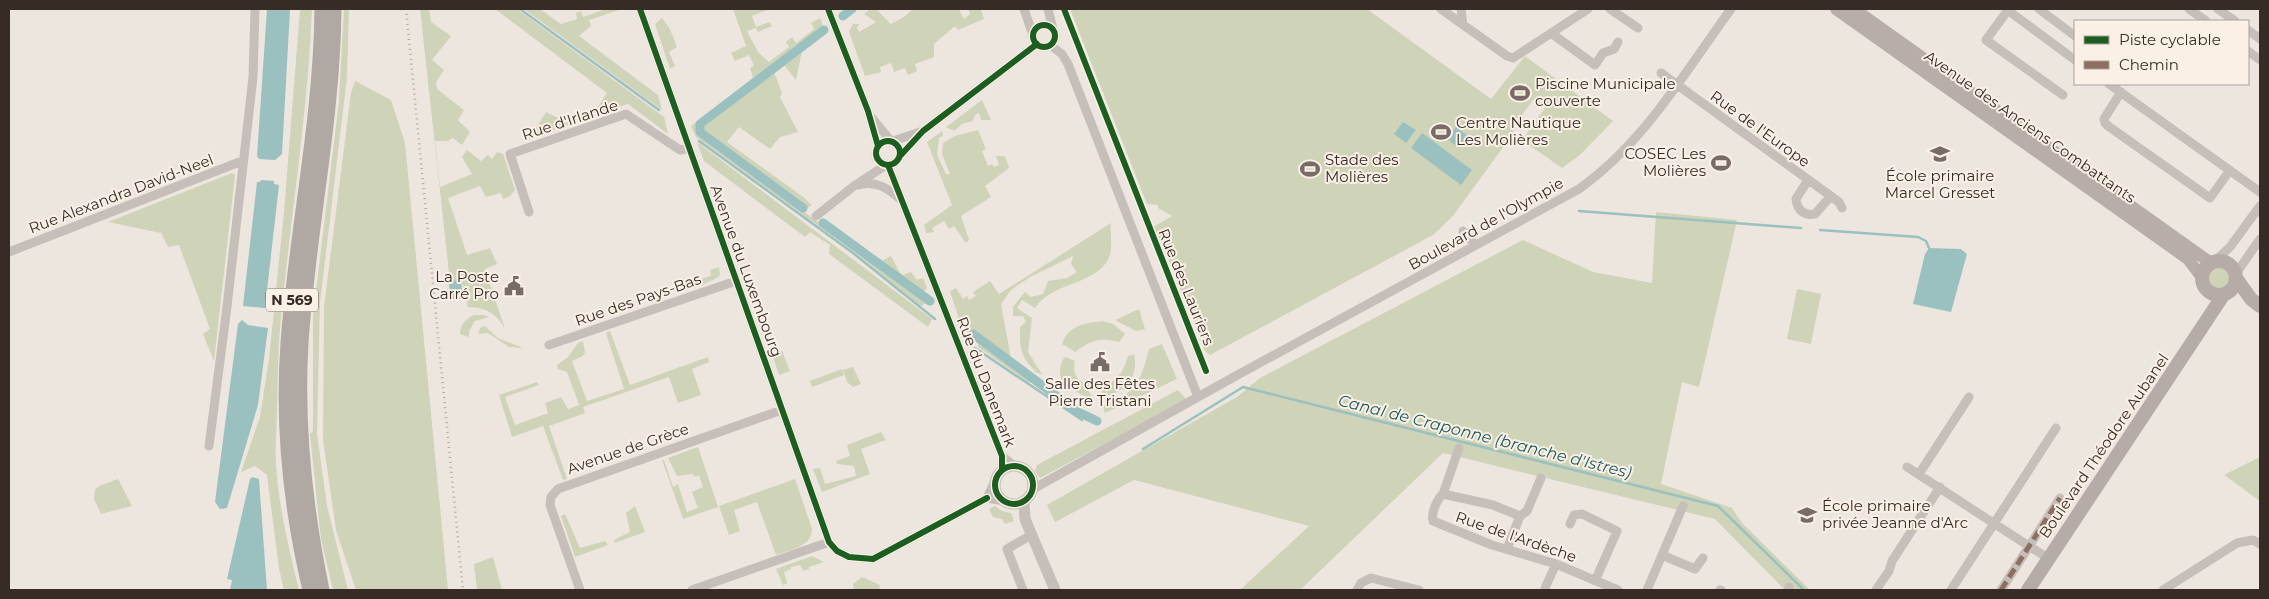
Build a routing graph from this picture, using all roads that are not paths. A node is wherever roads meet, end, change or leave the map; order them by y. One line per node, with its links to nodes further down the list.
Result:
1 (255, 9): 47 (street)
2 (322, 9): 109 (highway, N 569)
3 (334, 9): 110 (highway, N 569)
4 (640, 9): 44 (street, Avenue du Luxembourg)
5 (828, 9): 40 (street)
6 (1024, 9): 26 (street)
7 (1048, 9): 23 (street)
8 (1441, 9): 21 (street)
9 (1461, 9): 21 (street)
10 (1588, 9): 25 (street)
11 (1610, 9): 22 (street)
12 (1730, 9): 36 (street, Boulevard de l'Olympie)
13 (1836, 9): 65 (main road, Avenue des Anciens Combattants)
14 (1854, 9): 64 (main road, Avenue des Anciens Combattants)
15 (2007, 9): 33 (street); 39 (street)
16 (2039, 9): 27 (street)
17 (2189, 9): 19 (street)
18 (2218, 9): 20 (street)
19 (2205, 20)
20 (2234, 20)
21 (1463, 25): 25 (street)
22 (1638, 28)
23 (1053, 29): 26 (street); 31 (street)
24 (2249, 31): 28 (street)
25 (1551, 33): 29 (street)
26 (1033, 35): 30 (street)
27 (2074, 35)
28 (2260, 39)
29 (1618, 42)
30 (1037, 44): 31 (street); 41 (street)
31 (1050, 45): 73 (street, Rue des Lauriers)
32 (2249, 52): 34 (street)
33 (2074, 59)
34 (2260, 60)
35 (1661, 73): 36 (street, Rue de l'Europe)
36 (1676, 84): 50 (street, Rue de l'Europe); 62 (street, Boulevard de l'Olympie)
37 (2110, 85): 38 (street)
38 (2121, 92): 49 (street); 49 (street)
39 (2063, 95)
40 (868, 112): 42 (street); 43 (street)
41 (923, 131): 42 (street); 46 (street)
42 (892, 141): 43 (street); 46 (street)
43 (878, 146): 45 (street)
44 (689, 148): 58 (street, Rue d'Irlande); 67 (street, Avenue du Luxembourg)
45 (877, 158): 48 (street); 52 (street)
46 (900, 158): 48 (street); 51 (street)
47 (242, 161): 63 (street, Rue Alexandra David-Neel); 77 (street)
48 (887, 165): 51 (street, Rue du Danemark); 52 (street)
49 (2230, 170): 53 (street)
50 (1808, 180): 54 (street, Rue de l'Europe); 54 (street)
51 (895, 182): 55 (street, Rue du Danemark)
52 (854, 186): 55 (street); 59 (street)
53 (2260, 192)
54 (1831, 196): 57 (street, Rue de l'Europe)
55 (903, 202): 79 (street, Rue du Danemark)
56 (2260, 206): 64 (street)
57 (1842, 208)
58 (529, 212)
59 (816, 216)
60 (1463, 231): 62 (street)
61 (2260, 239): 66 (street)
62 (1475, 245): 73 (street, Boulevard de l'Olympie)
63 (9, 252)
64 (2213, 262): 65 (main road); 66 (main road)
65 (2201, 276): 68 (main road)
66 (2236, 277): 69 (main road); 70 (main road)
67 (736, 281): 72 (street, Rue des Pays-Bas); 75 (street, Avenue du Luxembourg)
68 (2207, 291): 69 (main road); 71 (main road)
69 (2226, 294): 70 (main road); 71 (main road, Boulevard Théodore Aubanel)
70 (2255, 302)
71 (2207, 320): 105 (main road, Boulevard Théodore Aubanel)
72 (549, 345)
73 (1198, 397): 86 (street, Boulevard de l'Olympie)
74 (1969, 397): 83 (street)
75 (782, 410): 99 (street, Avenue du Luxembourg); 111 (street, Avenue de Grèce)
76 (2056, 428): 96 (street)
77 (209, 446)
78 (1459, 448): 88 (street)
79 (1002, 456): 80 (street, Rue du Danemark); 82 (street, Rue du Danemark)
80 (1014, 465): 82 (street); 86 (street)
81 (1907, 466): 83 (street)
82 (1002, 469): 85 (street)
83 (1919, 474): 87 (street)
84 (1541, 478): 94 (street)
85 (995, 481): 89 (street); 92 (street)
86 (1033, 485): 91 (street)
87 (1940, 487): 96 (street); 119 (street)
88 (1443, 494): 94 (street); 102 (street, Rue de l'Ardèche)
89 (987, 498): 92 (street); 99 (street)
90 (2060, 498): 101 (street)
91 (1024, 502): 92 (street); 95 (street)
92 (1008, 503): 95 (street)
93 (1682, 506): 103 (street)
94 (1520, 516): 102 (street)
95 (1025, 519): 98 (street)
96 (1995, 523): 101 (street); 120 (street)
97 (1570, 524): 107 (street)
98 (1031, 535): 113 (street); 114 (street)
99 (829, 542): 112 (street)
100 (2260, 544): 123 (street)
101 (2029, 546): 105 (street); 121 (street)
102 (1507, 549): 106 (street, Rue de l'Ardèche)
103 (1662, 555): 104 (street); 118 (street)
104 (1703, 558)
105 (2049, 559): 122 (main road, Boulevard Théodore Aubanel)
106 (1556, 564): 107 (street, Rue de l'Ardèche); 108 (street)
107 (1595, 581): 117 (street, Rue de l'Ardèche)
108 (1545, 588)
109 (310, 590)
110 (322, 590)
111 (580, 590)
112 (692, 590)
113 (1023, 590)
114 (1054, 590)
115 (1357, 590): 116 (street)
116 (1419, 590)
117 (1618, 590)
118 (1647, 590)
119 (1876, 590)
120 (1951, 590)
121 (2001, 590)
122 (2028, 590)
123 (2163, 590)

